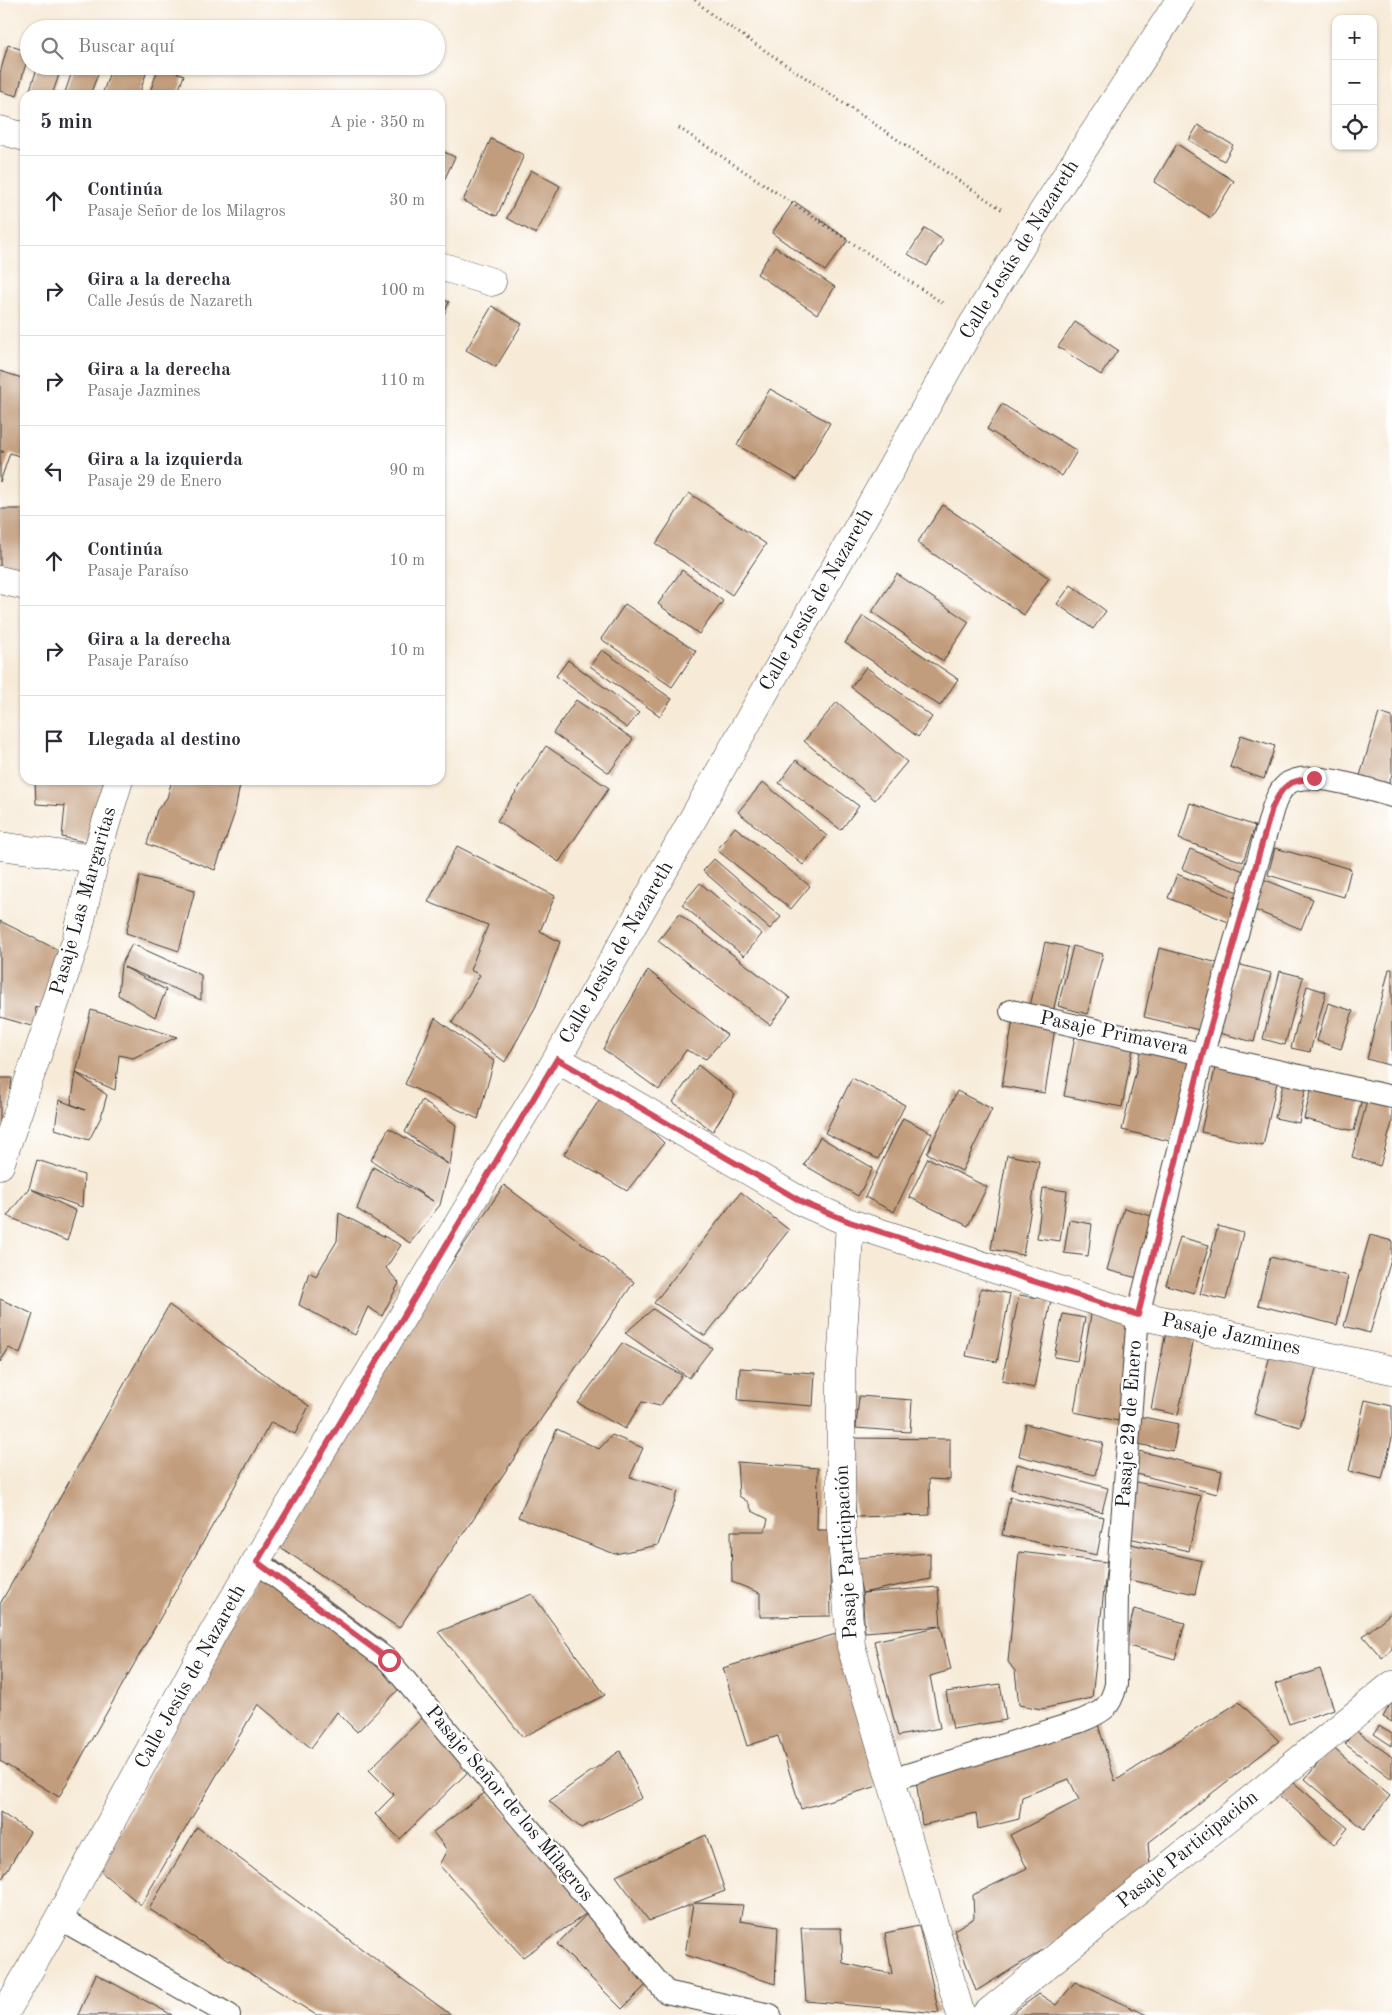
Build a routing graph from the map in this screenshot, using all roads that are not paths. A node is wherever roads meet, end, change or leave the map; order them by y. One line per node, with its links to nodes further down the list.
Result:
1 (1180, 0): 14 (street, Calle Jesús de Nazareth)
2 (0, 130): 3 (street)
3 (20, 136)
4 (445, 268): 5 (street)
5 (492, 282)
6 (0, 580): 7 (street)
7 (20, 585)
8 (117, 785): 11 (street, Pasaje Las Margaritas)
9 (1392, 796): 13 (lane, Pasaje 29 de Enero)
10 (0, 846): 11 (street)
11 (95, 859): 16 (street, Pasaje Las Margaritas)
12 (1011, 1011): 13 (lane, Pasaje Primavera)
13 (1203, 1053): 15 (lane, Pasaje Primavera); 18 (lane, Pasaje 29 de Enero)
14 (557, 1059): 17 (street, Pasaje Jazmines); 20 (street, Calle Jesús de Nazareth)
15 (1392, 1097)
16 (1, 1162)
17 (850, 1222): 18 (street, Pasaje Jazmines); 22 (street, Pasaje Participación)
18 (1138, 1315): 19 (street, Pasaje Jazmines); 22 (lane, Pasaje 29 de Enero)
19 (1392, 1370)
20 (257, 1562): 23 (street, Calle Jesús de Nazareth); 26 (lane, Pasaje Señor de los Milagros)
21 (1392, 1685): 28 (street, Pasaje Participación)
22 (891, 1780): 27 (street, Pasaje Participación)
23 (59, 1918): 24 (street, Calle Jesús de Nazareth); 25 (lane)
24 (4, 2015)
25 (229, 2015)
26 (770, 2015)
27 (961, 2015)
28 (985, 2015)

